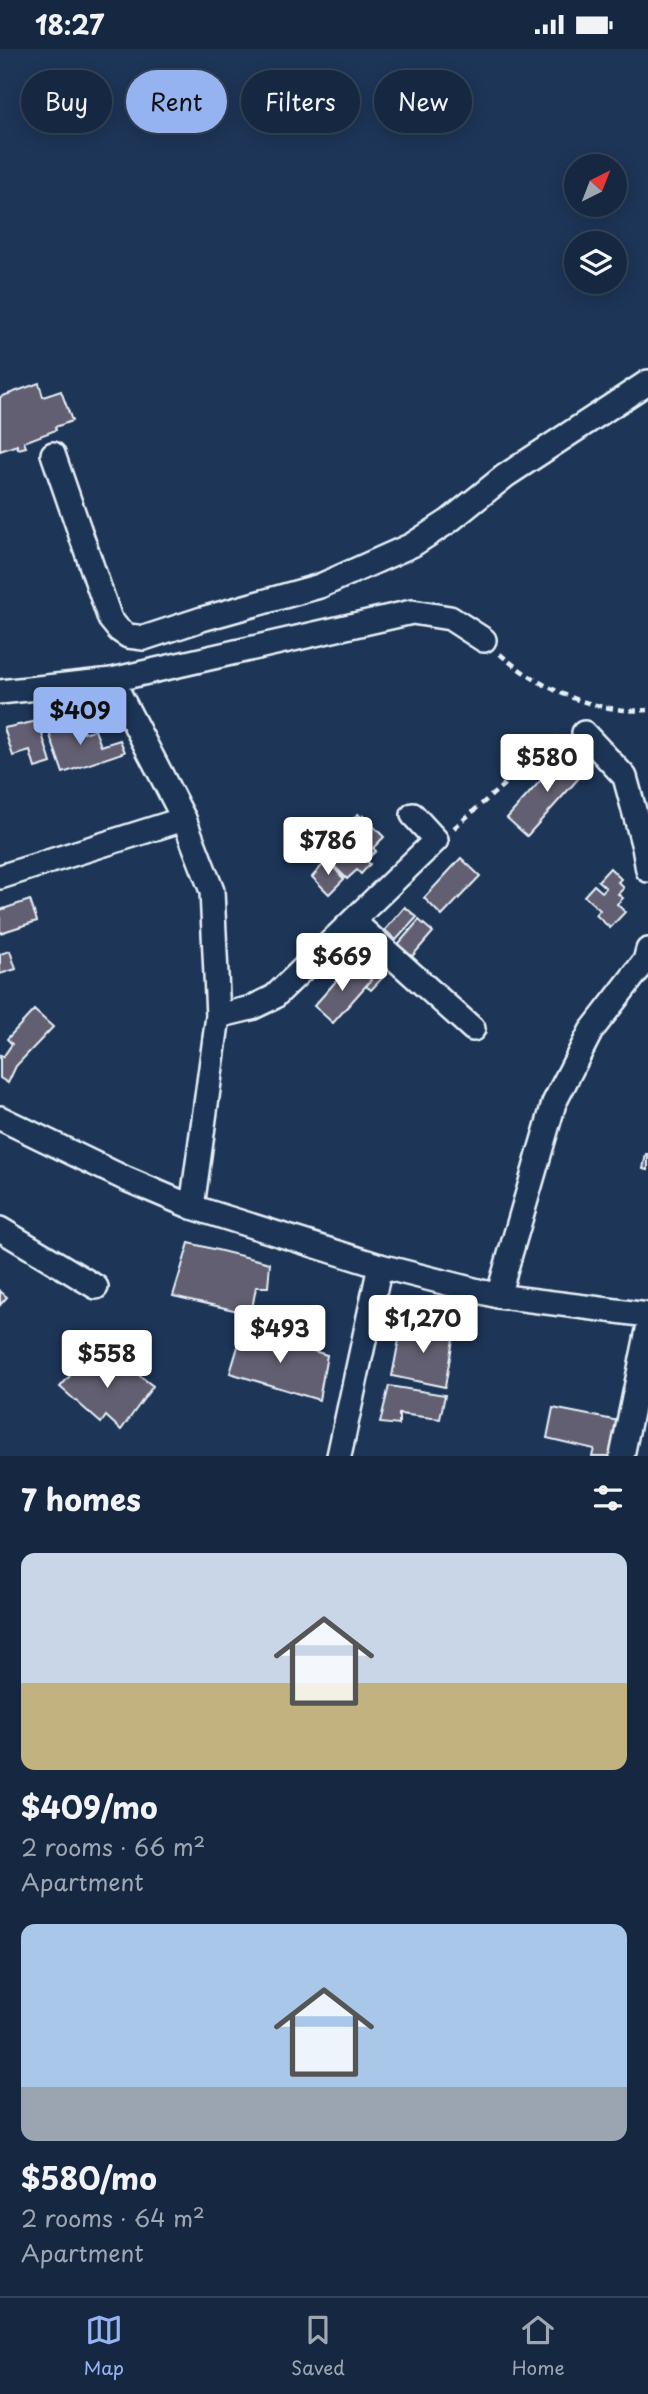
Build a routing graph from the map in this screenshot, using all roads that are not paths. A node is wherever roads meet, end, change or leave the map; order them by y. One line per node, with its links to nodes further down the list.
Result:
1 (648, 382): 2 (street)
2 (53, 454)
3 (484, 640): 4 (street)
4 (112, 680): 5 (street); 8 (street)
5 (0, 692)
6 (584, 733): 9 (street)
7 (413, 815): 11 (street)
8 (184, 819): 10 (street); 13 (street)
9 (648, 870)
10 (0, 877)
11 (353, 921): 13 (street); 14 (street)
12 (648, 950): 20 (street)
13 (218, 1016): 16 (street)
14 (473, 1029)
15 (0, 1118): 16 (street)
16 (192, 1207): 18 (street)
17 (0, 1229): 19 (street)
18 (380, 1266): 20 (street); 23 (street)
19 (96, 1287)
20 (498, 1296): 21 (street)
21 (648, 1315)
22 (648, 1330): 24 (street)
23 (339, 1456)
24 (622, 1456)

